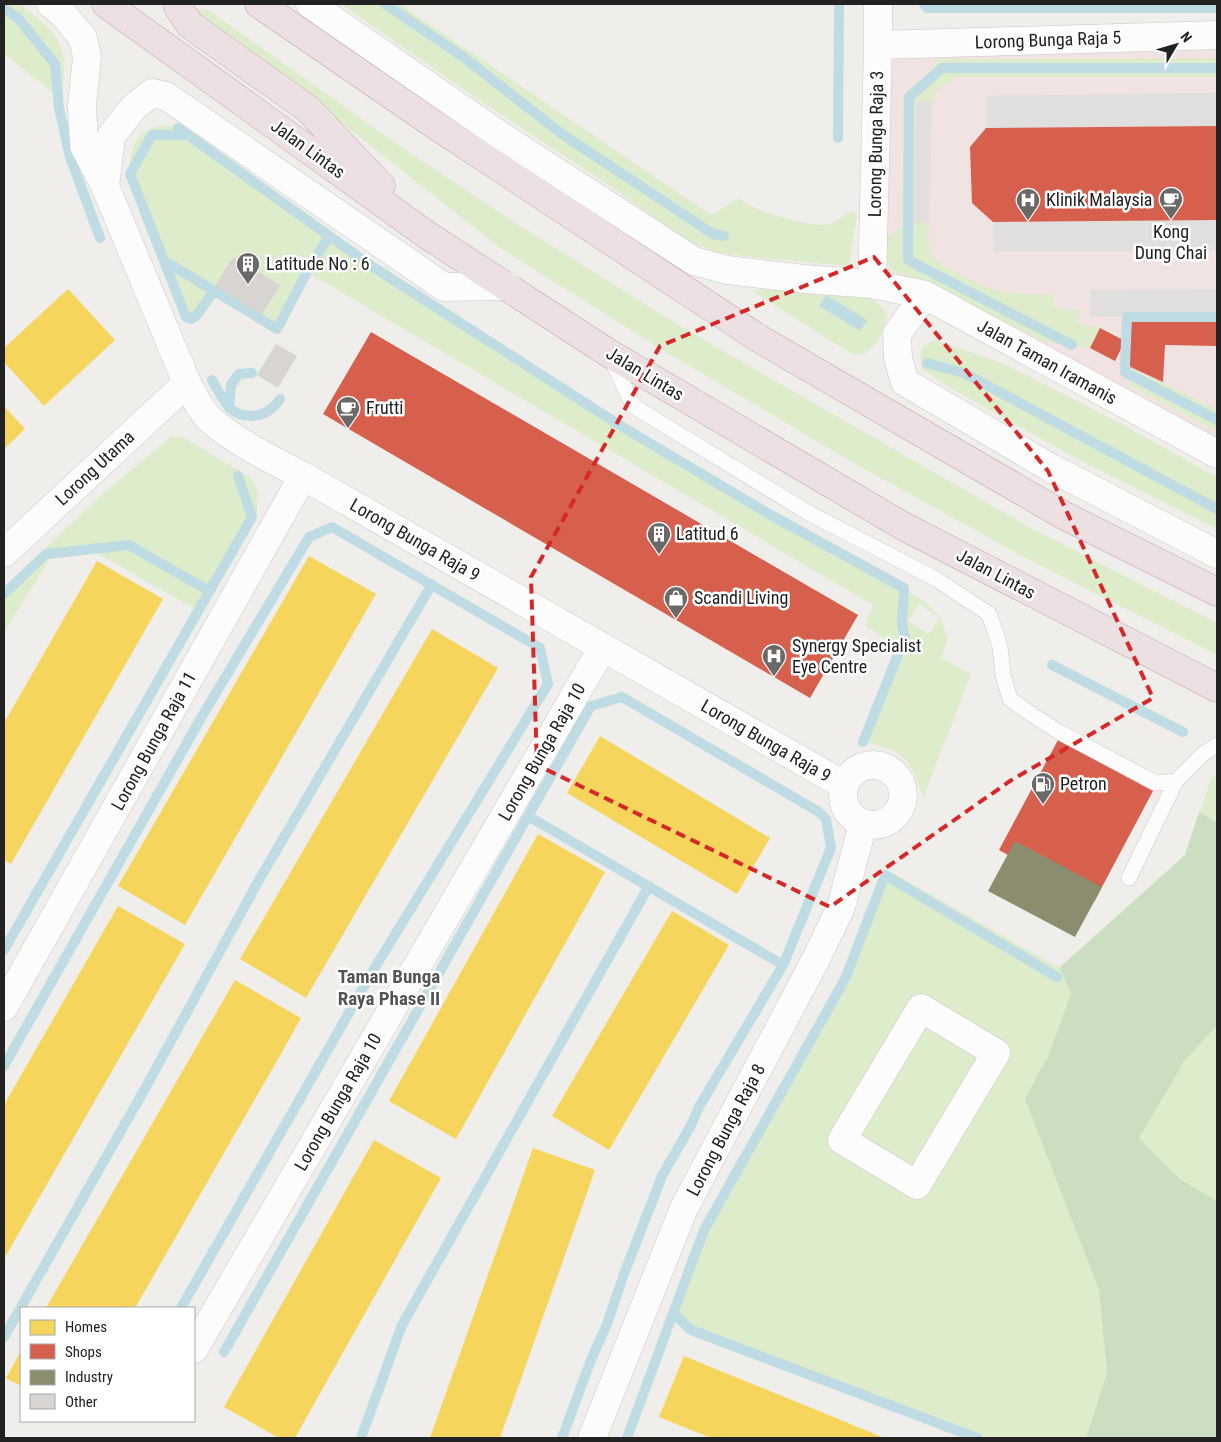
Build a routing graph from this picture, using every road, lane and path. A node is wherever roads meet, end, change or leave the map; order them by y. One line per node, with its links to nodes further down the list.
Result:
1 (51, 4): 9 (street, Lorong Bunga Raja 9)
2 (106, 4): 10 (highway, Jalan Lintas)
3 (178, 4): 10 (highway)
4 (260, 4): 20 (highway)
5 (310, 4): 11 (street, Jalan Taman Iramanis)
6 (878, 4): 8 (street, Lorong Bunga Raja 3)
7 (1217, 36): 8 (street, Lorong Bunga Raja 5)
8 (878, 44): 11 (street, Lorong Bunga Raja 3)
9 (105, 186): 12 (street); 15 (street, Lorong Bunga Raja 9)
10 (427, 234): 12 (highway, Jalan Lintas)
11 (872, 284): 13 (street, Jalan Taman Iramanis)
12 (508, 286): 14 (highway, Jalan Lintas)
13 (925, 295): 16 (street, Jalan Taman Iramanis); 19 (street)
14 (608, 352): 22 (highway, Jalan Lintas); 24 (lane)
15 (187, 383): 17 (street, Lorong Bunga Raja 9); 18 (street, Lorong Utama)
16 (1217, 454)
17 (303, 476): 21 (street, Lorong Bunga Raja 9); 28 (street, Lorong Bunga Raja 11)
18 (4, 553)
19 (1217, 554)
20 (1217, 592)
21 (603, 647): 25 (street, Lorong Bunga Raja 9); 30 (street, Lorong Bunga Raja 10)
22 (1217, 688)
23 (1217, 745): 24 (lane)
24 (1176, 781): 27 (lane)
25 (844, 785): 26 (street); 26 (street)
26 (863, 824): 31 (street, Lorong Bunga Raja 8)
27 (1129, 878)
28 (4, 1007)
29 (921, 1008): 29 (street)
30 (195, 1347)
31 (592, 1438)

